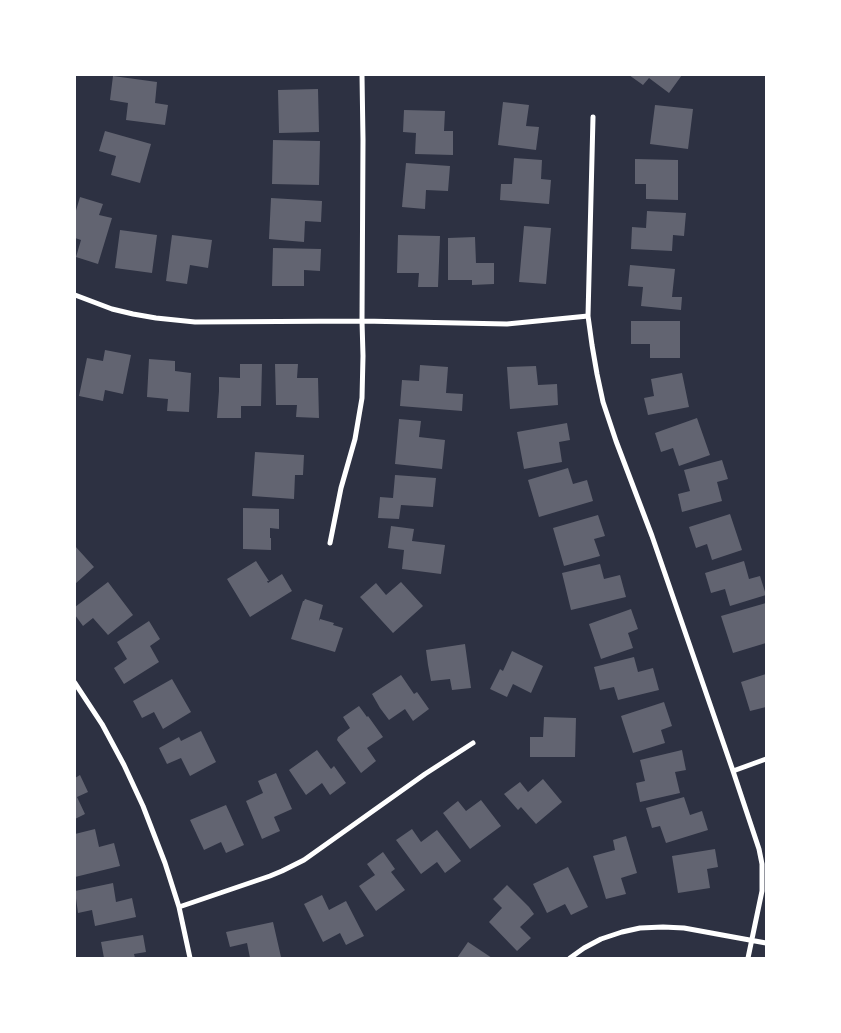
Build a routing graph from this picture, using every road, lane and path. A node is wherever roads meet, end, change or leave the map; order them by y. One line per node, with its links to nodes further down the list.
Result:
1 (362, 75): 5 (street)
2 (593, 117): 4 (street)
3 (75, 295): 5 (street)
4 (588, 316): 5 (street); 10 (street)
5 (362, 321): 6 (street)
6 (330, 542)
7 (75, 683): 11 (street)
8 (473, 743): 11 (street)
9 (766, 759): 10 (street)
10 (734, 771): 12 (street)
11 (179, 907): 14 (street)
12 (752, 940): 13 (street); 15 (street); 16 (street)
13 (766, 943)
14 (190, 958)
15 (570, 958)
16 (748, 958)

